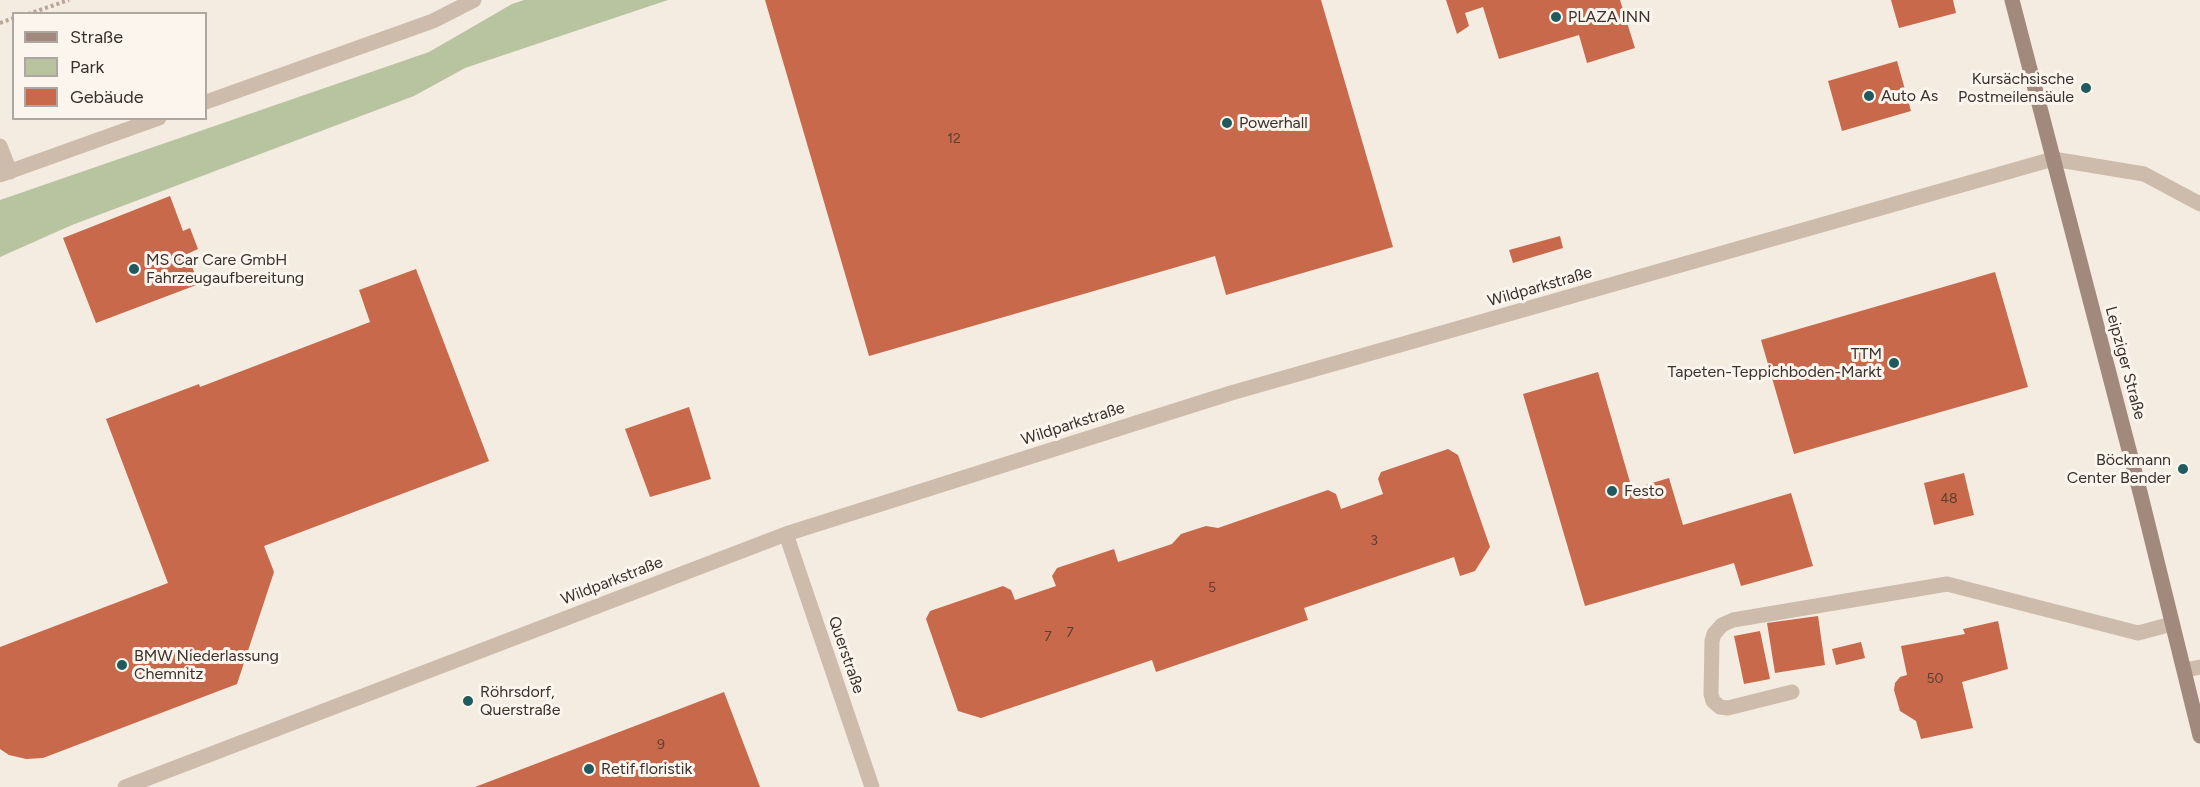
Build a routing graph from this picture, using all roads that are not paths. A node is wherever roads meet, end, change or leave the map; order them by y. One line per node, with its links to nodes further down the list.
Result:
1 (474, 0): 3 (street)
2 (2012, 0): 6 (main road, Leipziger Straße)
3 (207, 102)
4 (154, 120): 7 (street)
5 (0, 146): 7 (street)
6 (2053, 159): 8 (street); 9 (street, Wildparkstraße); 10 (main road, Leipziger Straße)
7 (5, 174)
8 (2200, 204)
9 (786, 534): 14 (street, Wildparkstraße); 15 (street, Querstraße)
10 (2172, 624): 11 (main road, Leipziger Straße); 12 (street)
11 (2192, 669): 13 (main road, Leipziger Straße)
12 (1792, 692)
13 (2200, 736)
14 (124, 787)
15 (873, 787)

